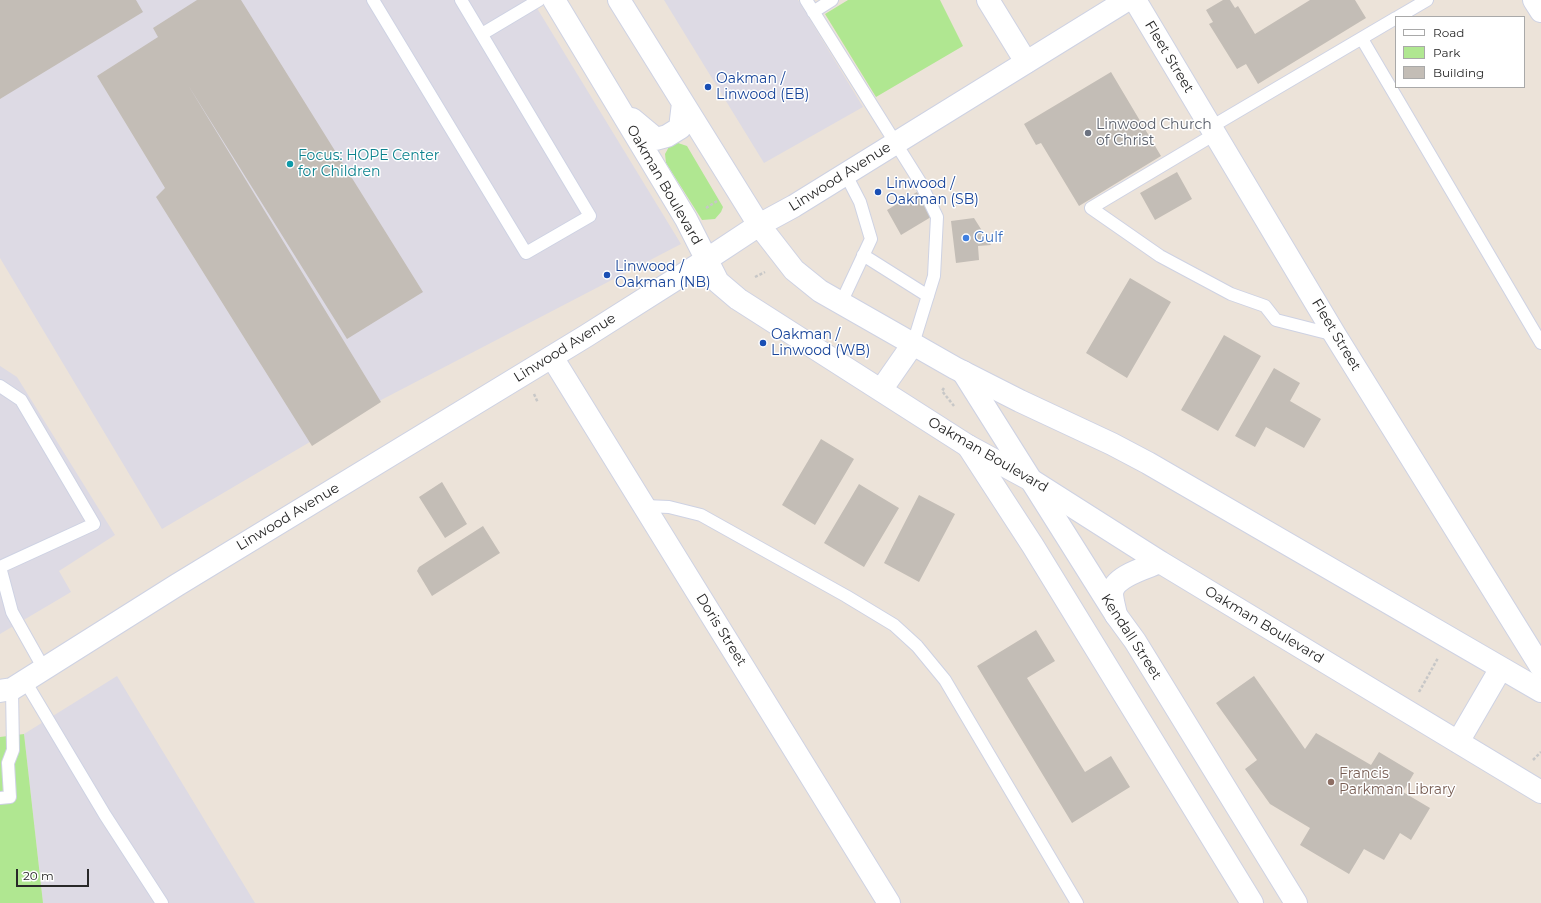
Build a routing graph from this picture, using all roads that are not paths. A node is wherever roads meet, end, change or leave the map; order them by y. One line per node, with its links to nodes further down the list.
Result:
1 (373, 0): 17 (lane)
2 (461, 0): 17 (lane)
3 (539, 0): 17 (lane)
4 (554, 0): 21 (street, Oakman Boulevard)
5 (619, 0): 20 (street)
6 (806, 0): 14 (lane)
7 (832, 0): 14 (lane)
8 (988, 0): 19 (street)
9 (1127, 0): 19 (street, Linwood Avenue)
10 (1135, 0): 22 (street, Fleet Street)
11 (1427, 0): 15 (lane)
12 (1534, 0): 13 (street)
13 (1541, 11)
14 (813, 12): 23 (lane)
15 (1400, 16)
16 (1395, 19): 18 (lane)
17 (482, 34)
18 (1362, 39): 22 (lane); 31 (lane)
19 (1026, 62): 23 (street, Linwood Avenue)
20 (683, 103): 21 (street); 25 (street)
21 (619, 108): 27 (street, Oakman Boulevard)
22 (1213, 130): 30 (street, Fleet Street); 30 (lane)
23 (895, 143): 24 (street, Linwood Avenue); 28 (lane)
24 (845, 173): 25 (street, Linwood Avenue); 26 (lane)
25 (759, 225): 27 (street, Linwood Avenue); 29 (street)
26 (863, 255): 28 (lane); 29 (lane)
27 (706, 260): 33 (street, Linwood Avenue); 36 (street, Oakman Boulevard)
28 (928, 296): 32 (lane)
29 (841, 303): 32 (street)
30 (1335, 335): 42 (street, Fleet Street)
31 (1541, 343)
32 (913, 344): 34 (street); 36 (street)
33 (552, 357): 39 (street, Doris Street); 44 (street, Linwood Avenue)
34 (963, 372): 38 (street, Kendall Street); 43 (street)
35 (0, 386): 44 (lane)
36 (881, 390): 37 (street, Oakman Boulevard)
37 (968, 446): 38 (street, Oakman Boulevard); 53 (street)
38 (1032, 480): 40 (street, Oakman Boulevard); 41 (street, Kendall Street)
39 (645, 506): 51 (street, Doris Street); 52 (lane)
40 (1160, 562): 41 (street); 47 (street, Oakman Boulevard)
41 (1116, 615): 54 (street, Kendall Street)
42 (1541, 667)
43 (1501, 668): 46 (street); 47 (street)
44 (44, 669): 45 (street, Linwood Avenue)
45 (12, 687): 49 (lane); 50 (lane)
46 (1541, 691)
47 (1458, 742): 48 (street, Oakman Boulevard)
48 (1541, 792)
49 (0, 798)
50 (162, 903)
51 (889, 903)
52 (1077, 903)
53 (1252, 903)
54 (1296, 903)

